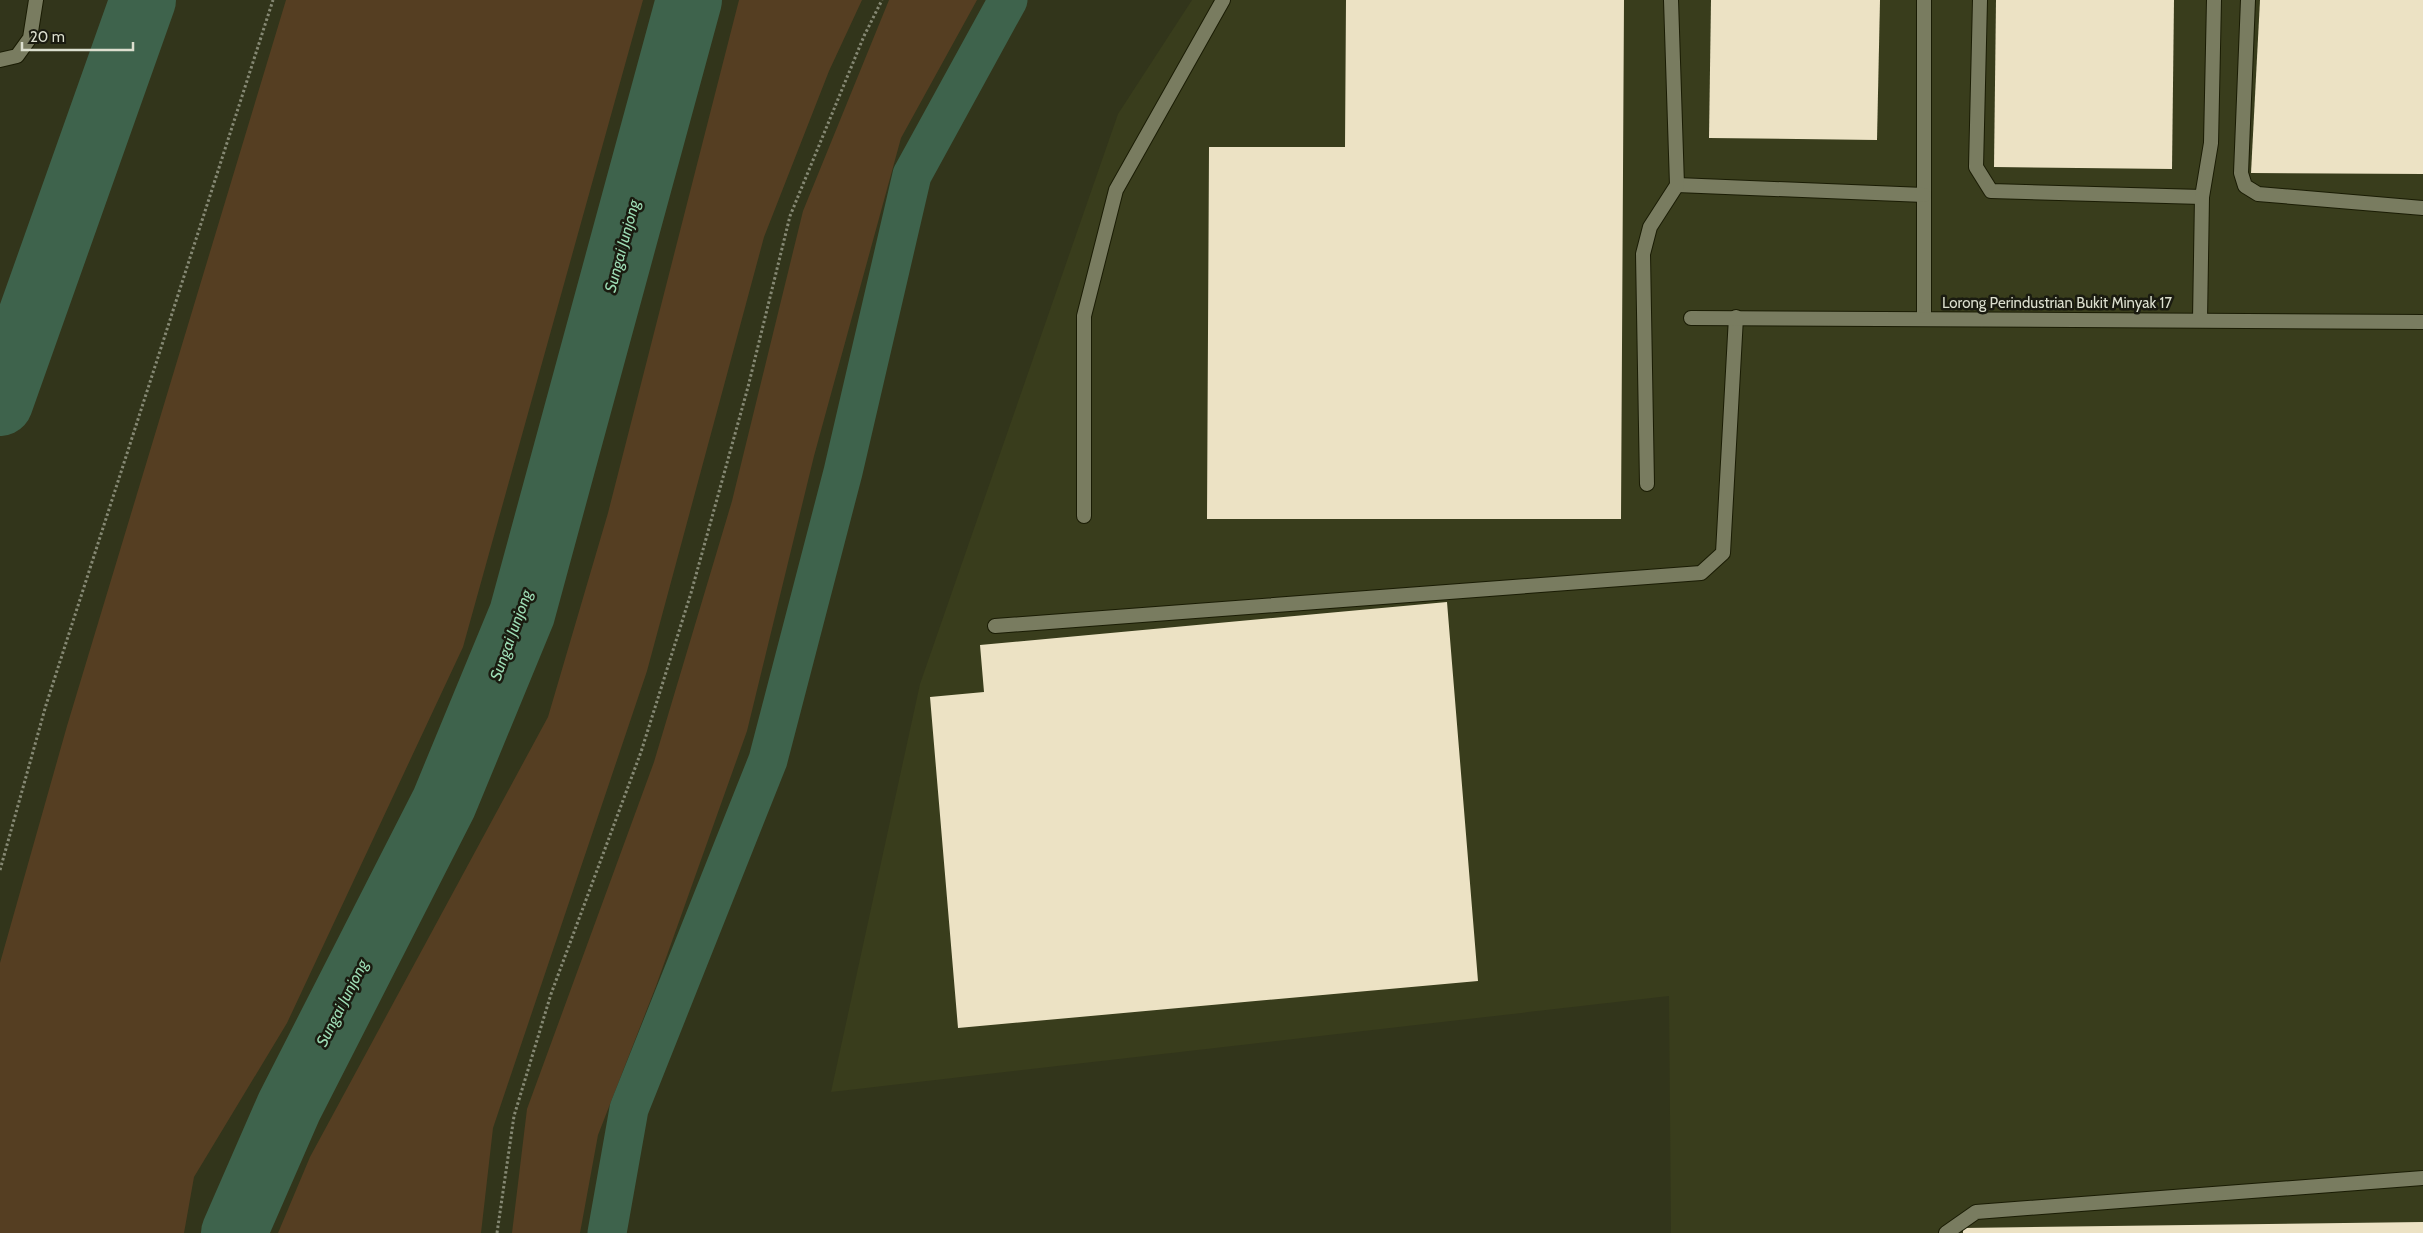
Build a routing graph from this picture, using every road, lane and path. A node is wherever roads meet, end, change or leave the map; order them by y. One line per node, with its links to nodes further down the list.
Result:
1 (36, 0): 10 (street)
2 (273, 0): 23 (path)
3 (882, 0): 25 (path)
4 (1222, 0): 21 (street)
5 (1671, 0): 11 (street)
6 (1924, 0): 12 (street)
7 (1980, 0): 13 (street)
8 (2214, 0): 13 (street)
9 (2248, 0): 14 (street)
10 (0, 60)
11 (1678, 185): 12 (street); 20 (street)
12 (1924, 195): 17 (street)
13 (2202, 197): 18 (street)
14 (2423, 208)
15 (1691, 318): 16 (street, Lorong Perindustrian Bukit Minyak 17)
16 (1736, 318): 17 (street, Lorong Perindustrian Bukit Minyak 17); 22 (street)
17 (1924, 319): 18 (street, Lorong Perindustrian Bukit Minyak 17)
18 (2200, 320): 19 (street, Lorong Perindustrian Bukit Minyak 17)
19 (2423, 322)
20 (1647, 484)
21 (1084, 516)
22 (995, 626)
23 (0, 870)
24 (2423, 1178): 26 (street)
25 (497, 1233)
26 (1946, 1233)

